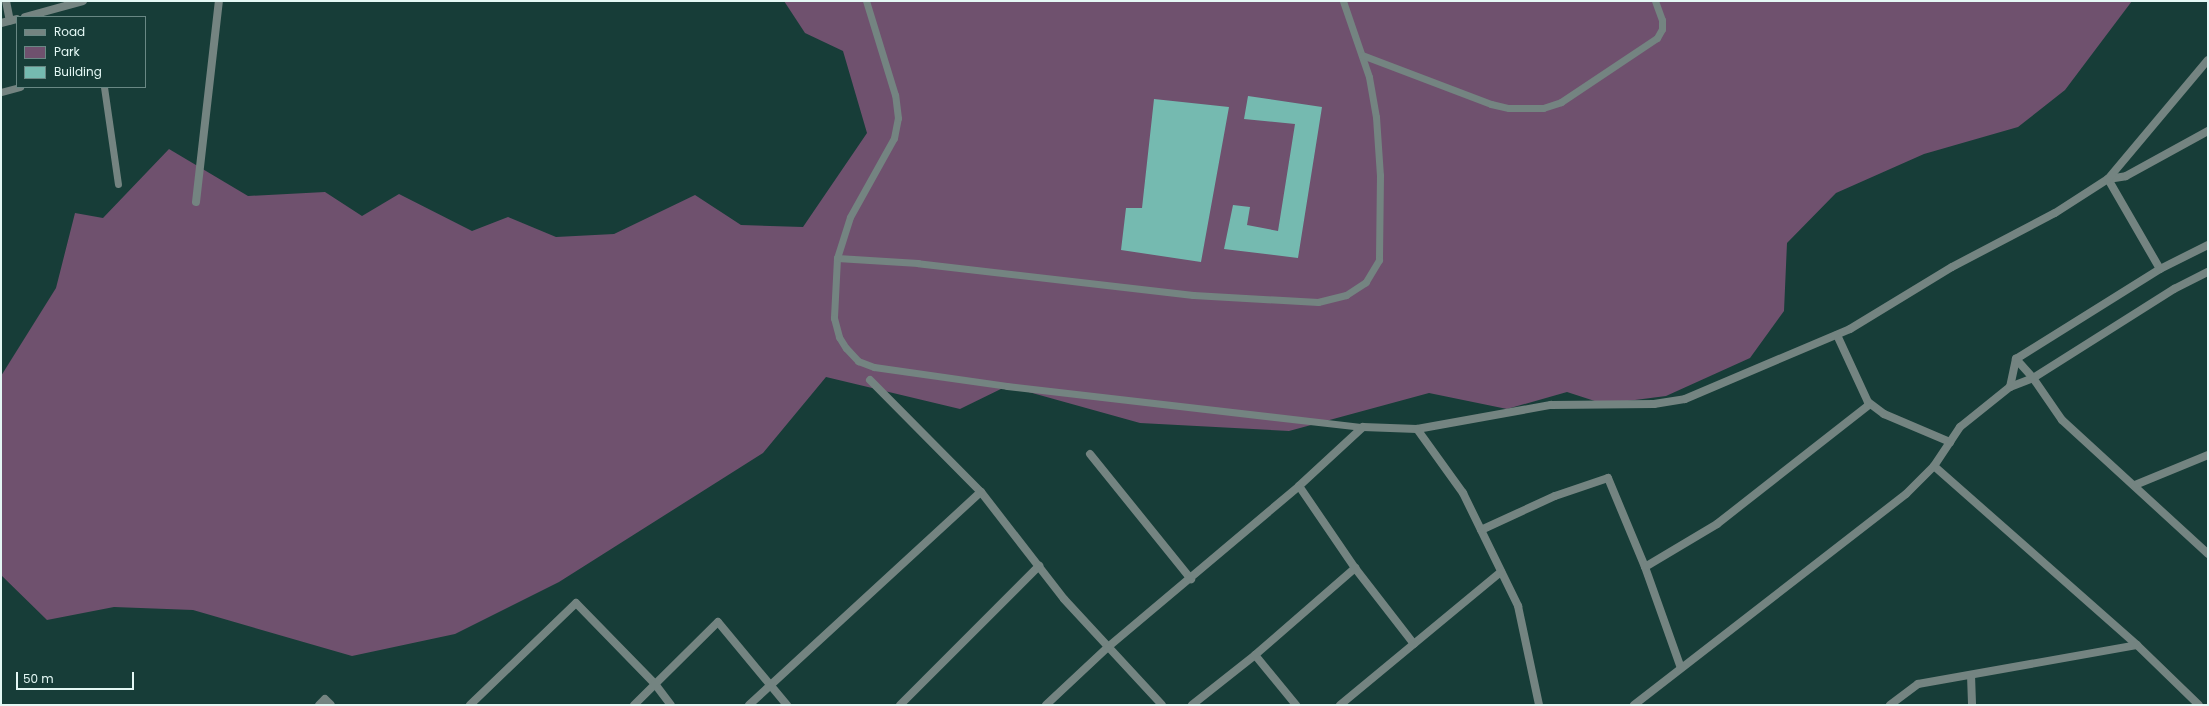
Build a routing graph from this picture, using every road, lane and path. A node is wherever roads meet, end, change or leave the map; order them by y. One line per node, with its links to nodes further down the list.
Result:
1 (6, 1): 8 (street)
2 (83, 1): 7 (street)
3 (219, 1): 18 (street)
4 (866, 1): 20 (lane)
5 (1343, 1): 10 (lane)
6 (1654, 1): 10 (lane)
7 (29, 16)
8 (13, 20): 9 (street)
9 (1, 23)
10 (1362, 55): 20 (lane)
11 (2208, 60): 16 (street)
12 (16, 88): 14 (lane)
13 (104, 88): 17 (lane)
14 (1, 92)
15 (2208, 130): 16 (street)
16 (2108, 179): 21 (street); 23 (street)
17 (118, 184)
18 (196, 202)
19 (2208, 244): 21 (street)
20 (837, 258): 29 (lane)
21 (2160, 269): 24 (street)
22 (2208, 272): 25 (street)
23 (1837, 334): 28 (street); 30 (street)
24 (2016, 359): 25 (street); 27 (street)
25 (2033, 378): 27 (street); 35 (street)
26 (870, 380): 37 (street)
27 (2010, 387): 31 (street)
28 (1870, 404): 31 (street); 41 (street)
29 (1363, 427): 30 (street); 36 (street)
30 (1417, 429): 38 (street)
31 (1950, 442): 34 (street)
32 (1090, 454): 44 (street)
33 (2208, 455): 35 (street)
34 (1934, 466): 46 (street); 49 (street)
35 (2135, 485): 39 (street)
36 (1299, 486): 42 (street); 44 (street)
37 (981, 492): 40 (street); 52 (street)
38 (1481, 530): 41 (street); 43 (street)
39 (2208, 554)
40 (1039, 566): 47 (street); 60 (street)
41 (1645, 567): 49 (street)
42 (1355, 568): 45 (street); 48 (street)
43 (1501, 572): 45 (street); 66 (street)
44 (1191, 579): 47 (street)
45 (1414, 644): 65 (street)
46 (2137, 645): 50 (street); 70 (street)
47 (1108, 647): 61 (street); 62 (street)
48 (1255, 655): 63 (street); 64 (street)
49 (1681, 668): 67 (street)
50 (1971, 675): 68 (street); 69 (street)
51 (655, 684): 52 (street); 55 (street); 56 (street); 57 (street)
52 (771, 686): 58 (street); 59 (street)
53 (319, 705): 54 (street)
54 (330, 705)
55 (470, 705)
56 (634, 705)
57 (671, 705)
58 (749, 705)
59 (787, 705)
60 (900, 705)
61 (1046, 705)
62 (1162, 705)
63 (1192, 705)
64 (1296, 705)
65 (1340, 705)
66 (1539, 705)
67 (1634, 705)
68 (1890, 705)
69 (1972, 705)
70 (2199, 705)

